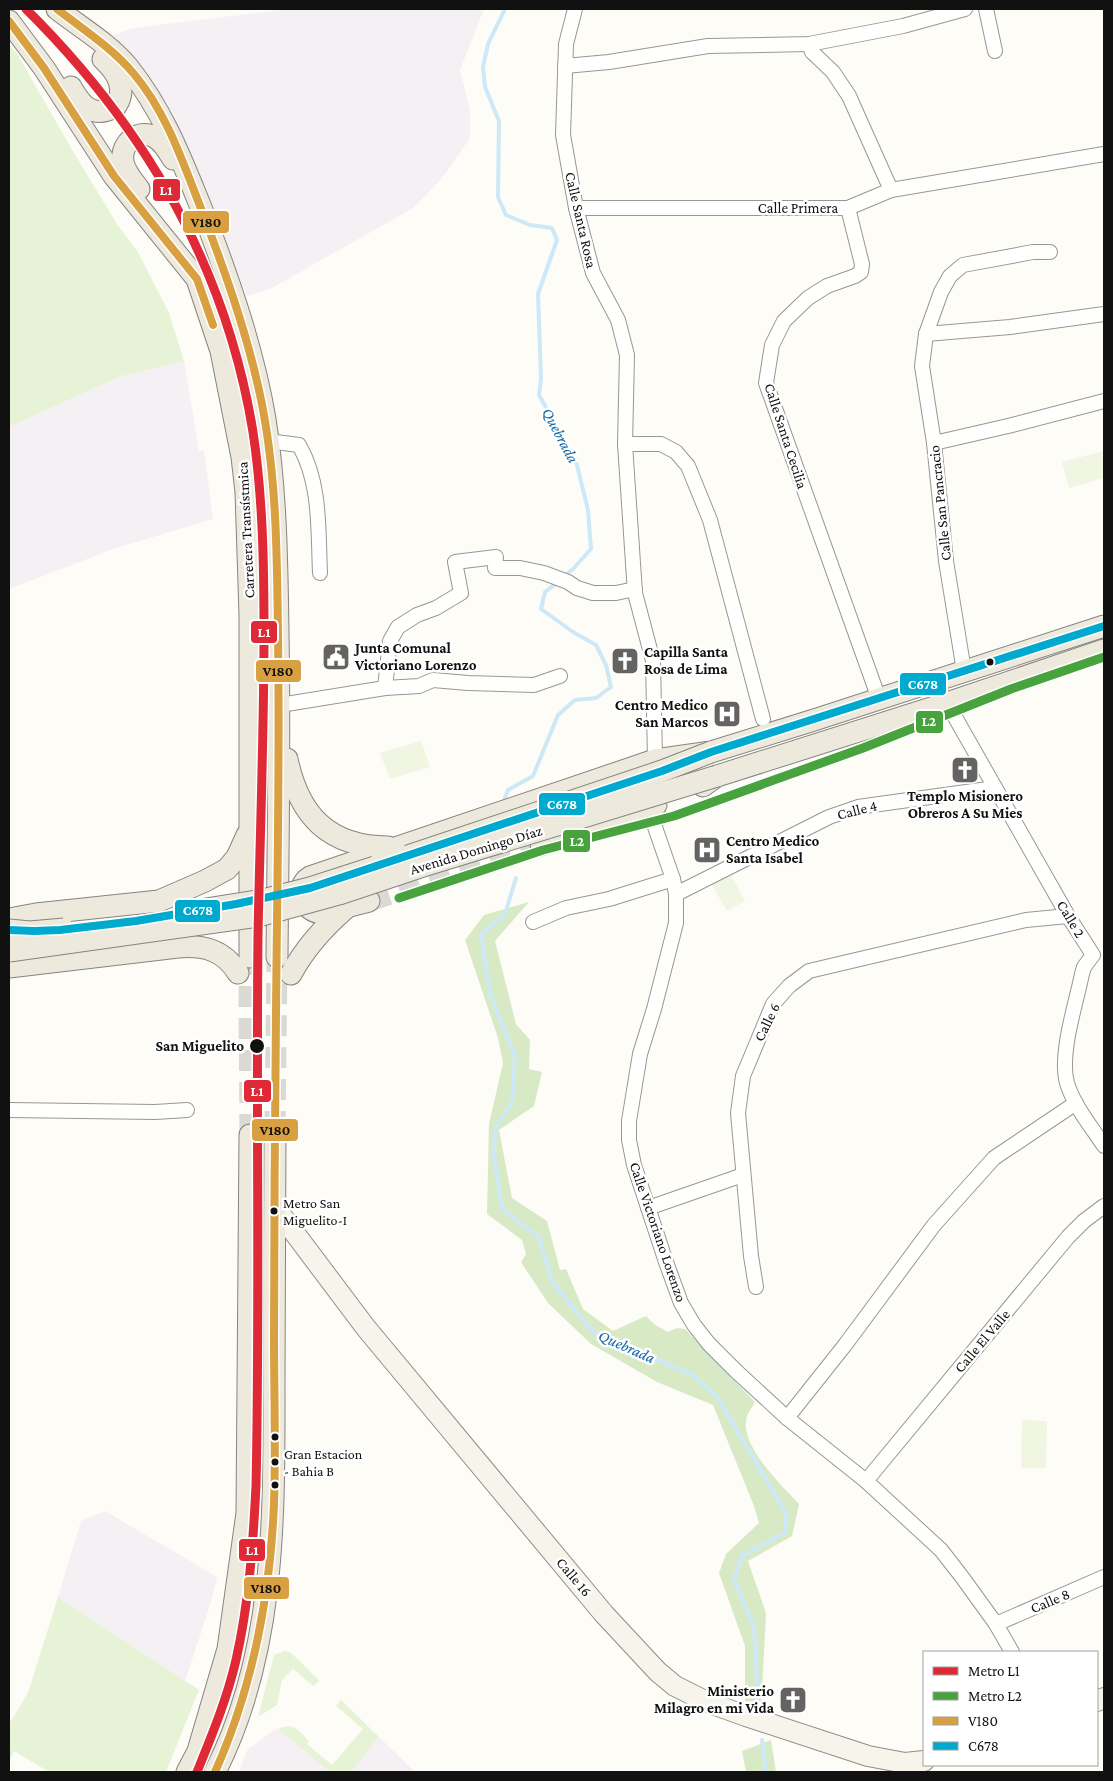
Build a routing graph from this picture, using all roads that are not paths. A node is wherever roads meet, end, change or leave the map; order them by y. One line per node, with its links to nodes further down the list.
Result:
1 (9, 9): 2 (main road)
2 (51, 9)
3 (57, 9): 15 (main road, Carretera Transístmica)
4 (575, 9): 10 (street, Calle Santa Rosa)
5 (965, 9): 8 (street)
6 (986, 9): 9 (street)
7 (9, 21): 17 (main road, Carretera Transístmica)
8 (809, 44): 10 (street); 12 (street)
9 (995, 51)
10 (565, 66): 13 (street, Calle Santa Rosa)
11 (1104, 154): 12 (street, Calle Primera)
12 (891, 190): 14 (street, Calle Primera)
13 (576, 208): 14 (street, Calle Primera); 23 (street, Calle Santa Rosa)
14 (848, 208): 33 (street, Calle Santa Cecilia)
15 (208, 226): 17 (main road); 21 (main road, Carretera Transístmica)
16 (1050, 252): 19 (street, Calle San Pancracio)
17 (197, 278): 43 (main road, Carretera Transístmica)
18 (1104, 314): 19 (street)
19 (926, 334): 22 (street, Calle San Pancracio)
20 (1104, 401): 22 (street)
21 (268, 441): 24 (street); 35 (main road, Carretera Transístmica)
22 (934, 443): 30 (street, Calle San Pancracio)
23 (625, 444): 25 (street, Calle Santa Rosa); 36 (street)
24 (320, 573)
25 (634, 589): 32 (street); 39 (street, Calle Santa Rosa)
26 (1104, 626): 30 (main road, Avenida Domingo Díaz)
27 (1104, 650): 29 (main road, Avenida Domingo Díaz)
28 (1104, 661): 29 (main road)
29 (1045, 670): 34 (main road, Avenida Domingo Díaz)
30 (964, 671): 33 (main road, Avenida Domingo Díaz)
31 (560, 676): 32 (street)
32 (385, 688): 35 (street)
33 (879, 699): 38 (main road, Avenida Domingo Díaz)
34 (947, 703): 40 (main road, Avenida Domingo Díaz); 41 (street, Calle 2)
35 (280, 705): 37 (main road, Carretera Transístmica)
36 (763, 719)
37 (280, 726): 44 (main road); 59 (main road, Carretera Transístmica)
38 (710, 752): 39 (main road); 54 (main road, Avenida Domingo Díaz, bridge)
39 (655, 760): 44 (main road)
40 (717, 776): 42 (main road); 57 (main road, Avenida Domingo Díaz, bridge)
41 (995, 788): 47 (street, Calle 4); 51 (street, Calle 2)
42 (648, 807): 45 (main road); 46 (street, Calle Victoriano Lorenzo)
43 (250, 820): 48 (main road); 56 (main road, Carretera Transístmica)
44 (416, 842): 50 (main road)
45 (541, 845)
46 (673, 878): 47 (street, Calle Victoriano Lorenzo); 53 (street)
47 (676, 894): 71 (street, Calle Victoriano Lorenzo)
48 (159, 900): 52 (main road); 56 (main road)
49 (369, 901): 50 (main road)
50 (347, 907): 61 (main road)
51 (1068, 916): 58 (street, Calle 2); 68 (street, Calle 6)
52 (9, 919)
53 (533, 922)
54 (9, 930)
55 (1104, 945): 58 (street)
56 (178, 946): 60 (main road)
57 (9, 951)
58 (1093, 955): 62 (street, Calle 2)
59 (277, 957)
60 (9, 967)
61 (291, 974)
62 (1076, 1102): 67 (street, Calle 2); 75 (street)
63 (9, 1110): 64 (street)
64 (187, 1110)
65 (276, 1132): 70 (main road)
66 (250, 1135): 81 (main road)
67 (1104, 1146)
68 (743, 1175): 71 (street); 74 (street, Calle 6)
69 (1104, 1206): 76 (street, Calle El Valle)
70 (275, 1207): 72 (main road, Calle 16); 73 (main road)
71 (648, 1208): 75 (street, Calle Victoriano Lorenzo)
72 (312, 1259): 73 (main road); 80 (main road, Calle 16)
73 (274, 1264): 82 (main road)
74 (756, 1287)
75 (786, 1418): 76 (street, Calle Victoriano Lorenzo)
76 (866, 1481): 78 (street, Calle Victoriano Lorenzo)
77 (1104, 1577): 78 (street, Calle 8)
78 (996, 1624): 79 (street, Calle Victoriano Lorenzo)
79 (1011, 1651)
80 (911, 1766)
81 (187, 1772)
82 (215, 1772)

